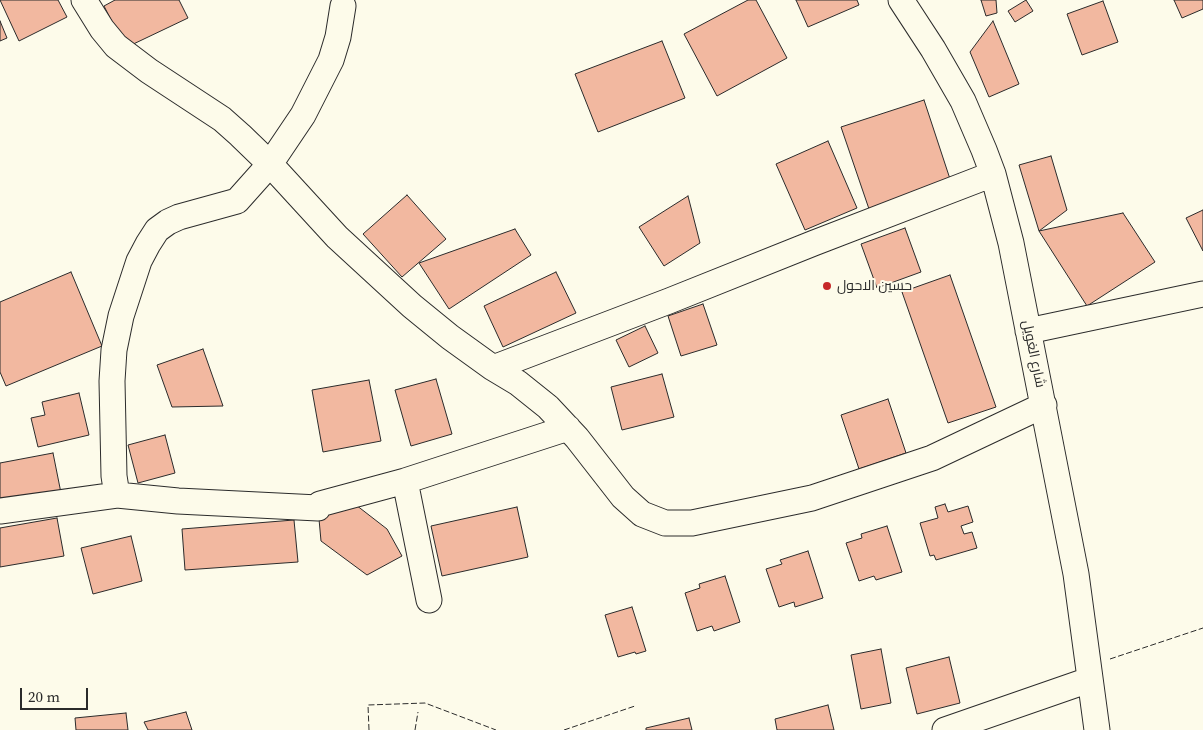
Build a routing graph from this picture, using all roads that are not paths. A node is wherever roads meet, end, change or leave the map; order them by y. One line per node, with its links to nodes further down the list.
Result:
1 (84, 0): 4 (street)
2 (902, 0): 5 (street, شارع الغويل)
3 (342, 6): 4 (street)
4 (270, 164): 8 (street); 12 (street)
5 (993, 174): 7 (street, شارع الغويل); 8 (street)
6 (1203, 294): 7 (street)
7 (1028, 331): 9 (street, شارع الغويل)
8 (494, 368): 10 (street)
9 (1044, 405): 10 (street); 15 (street, شارع الغويل)
10 (568, 428): 11 (street)
11 (404, 481): 12 (street); 14 (street)
12 (117, 495): 13 (street)
13 (0, 511)
14 (430, 600)
15 (1089, 680): 16 (street); 17 (street, شارع الغويل)
16 (945, 730)
17 (1098, 730)

